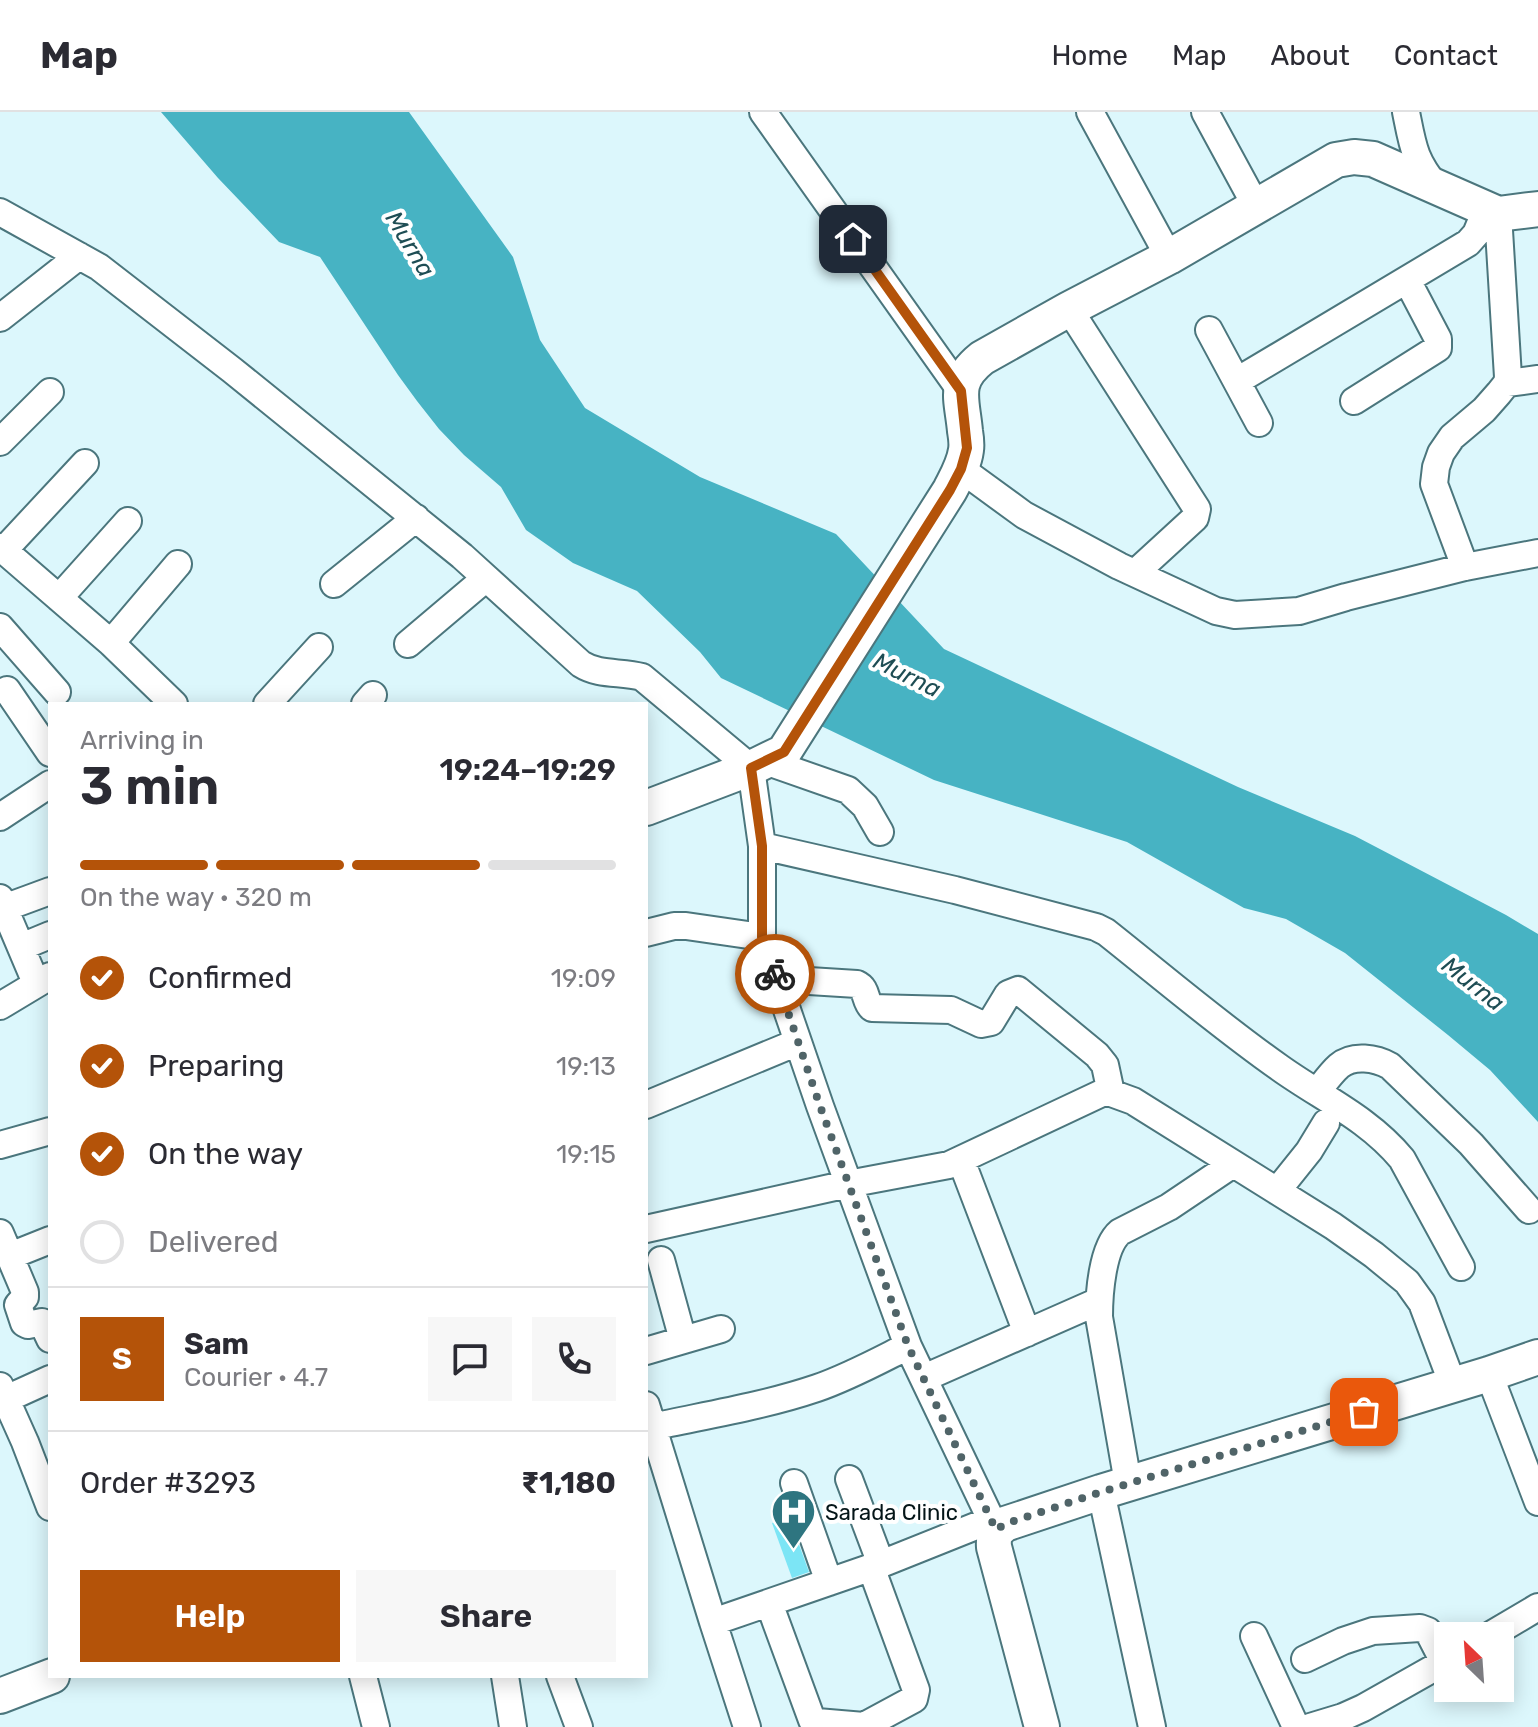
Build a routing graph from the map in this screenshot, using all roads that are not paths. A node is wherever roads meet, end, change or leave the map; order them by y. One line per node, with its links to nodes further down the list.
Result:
1 (763, 112): 19 (street)
2 (1090, 112): 11 (street)
3 (1205, 112): 6 (street)
4 (1406, 112): 5 (street)
5 (1437, 188): 6 (main road); 8 (main road)
6 (1256, 206): 11 (main road)
7 (1538, 209): 8 (main road)
8 (1492, 212): 12 (street); 18 (street)
9 (5, 222): 10 (street)
10 (79, 256): 14 (street); 26 (street)
11 (1169, 257): 13 (main road)
12 (1407, 280): 17 (street); 21 (street)
13 (1069, 309): 19 (main road); 32 (street)
14 (0, 318)
15 (1209, 330): 17 (street)
16 (1538, 379): 18 (street)
17 (1237, 381): 22 (street)
18 (1507, 383): 31 (street)
19 (961, 391): 25 (main road)
20 (50, 392): 23 (street)
21 (1354, 401)
22 (1259, 423)
23 (0, 442)
24 (85, 463): 28 (street)
25 (961, 469): 32 (street); 46 (main road)
26 (416, 518): 33 (street); 34 (street)
27 (128, 521): 35 (street)
28 (2, 549): 35 (street)
29 (1538, 553): 31 (street)
30 (178, 564): 37 (street)
31 (1465, 567): 32 (street)
32 (1135, 573)
33 (486, 578): 38 (street); 46 (street)
34 (334, 584)
35 (59, 598): 37 (street)
36 (0, 627): 40 (street)
37 (111, 643): 43 (street)
38 (408, 644)
39 (319, 647): 44 (street)
40 (36, 667): 41 (street); 42 (street)
41 (4, 692): 45 (street)
42 (57, 692)
43 (172, 702)
44 (269, 702)
45 (48, 750)
46 (767, 760): 48 (main road); 50 (street); 51 (street)
47 (48, 785): 49 (street)
48 (648, 807)
49 (0, 817)
50 (880, 832)
51 (762, 846): 56 (street); 62 (street)
52 (48, 892): 53 (street)
53 (2, 903): 57 (street)
54 (648, 932): 56 (street)
55 (48, 936): 57 (street)
56 (762, 937): 58 (street)
57 (21, 947): 59 (street)
58 (777, 979): 61 (street); 63 (street)
59 (43, 980): 60 (street)
60 (0, 1006)
61 (798, 1042): 64 (street); 70 (street)
62 (1317, 1092): 72 (street); 77 (street)
63 (1111, 1093): 68 (street); 69 (street)
64 (648, 1104)
65 (1326, 1123): 71 (street)
66 (48, 1132): 67 (street)
67 (0, 1145)
68 (961, 1160): 70 (street); 80 (street)
69 (1233, 1164): 71 (street); 78 (street)
70 (848, 1184): 73 (street); 83 (street)
71 (1277, 1191): 89 (street)
72 (1529, 1210)
73 (648, 1229)
74 (48, 1240): 75 (street)
75 (5, 1245): 81 (street)
76 (661, 1260): 82 (street)
77 (1461, 1267)
78 (1099, 1301): 80 (street); 95 (street)
79 (721, 1329): 82 (street)
80 (1027, 1333): 87 (street)
81 (48, 1335)
82 (683, 1340): 84 (street)
83 (908, 1346): 87 (street); 91 (street)
84 (648, 1350)
85 (1538, 1357): 86 (main road)
86 (1489, 1374): 89 (main road); 97 (street)
87 (924, 1378): 98 (street)
88 (48, 1380): 90 (street)
89 (1453, 1385): 95 (main road)
90 (3, 1392): 96 (street)
91 (649, 1416): 92 (street)
92 (656, 1475): 103 (street)
93 (849, 1479): 99 (street)
94 (794, 1483): 100 (street)
95 (1114, 1488): 98 (main road); 122 (street)
96 (48, 1502)
97 (1538, 1502)
98 (994, 1525): 99 (street); 121 (main road)
99 (876, 1565): 100 (street); 101 (street)
100 (829, 1582): 101 (street)
101 (769, 1603): 103 (street)
102 (1538, 1607): 104 (street)
103 (713, 1622): 120 (street)
104 (1513, 1622)
105 (1254, 1636): 123 (street)
106 (1434, 1641): 108 (street)
107 (48, 1657): 110 (main road)
108 (1305, 1659)
109 (1434, 1668): 116 (street)
110 (0, 1676)
111 (48, 1678): 115 (main road)
112 (364, 1678): 117 (street)
113 (505, 1678): 118 (street)
114 (561, 1678): 119 (street)
115 (0, 1696)
116 (1340, 1723): 124 (street)
117 (376, 1727)
118 (513, 1727)
119 (579, 1727)
120 (747, 1727)
121 (1042, 1727)
122 (1152, 1727)
123 (1296, 1727)
124 (1310, 1727)

